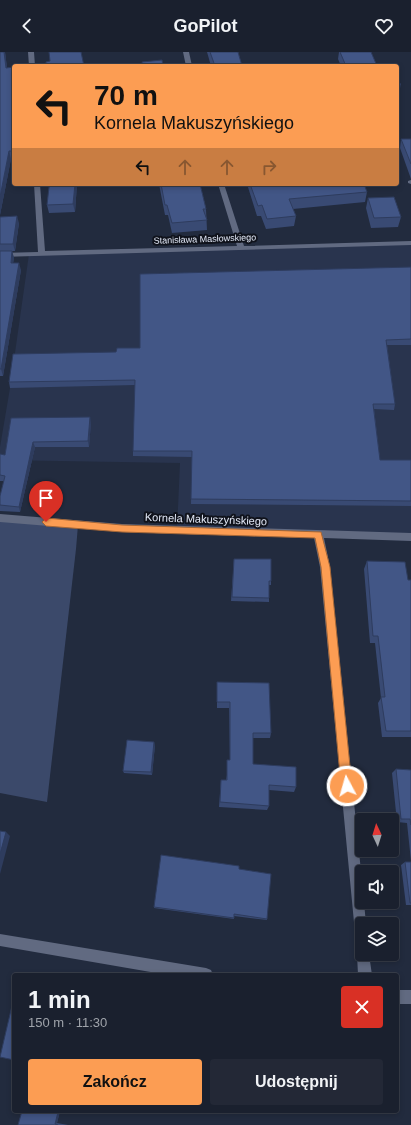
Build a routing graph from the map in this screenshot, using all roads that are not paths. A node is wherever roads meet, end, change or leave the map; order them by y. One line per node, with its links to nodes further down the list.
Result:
1 (31, 52): 3 (street)
2 (186, 52): 4 (street)
3 (32, 64)
4 (189, 64)
5 (37, 186): 9 (street)
6 (222, 186): 8 (street)
7 (411, 243): 8 (street, Stanisława Masłowskiego)
8 (241, 248): 9 (street, Stanisława Masłowskiego)
9 (42, 254): 10 (street, Stanisława Masłowskiego)
10 (0, 255)
11 (0, 518): 12 (street, Kornela Makuszyńskiego)
12 (318, 535): 13 (street, Kornela Makuszyńskiego); 14 (street)
13 (411, 537)
14 (359, 917)
15 (0, 940): 17 (street)
16 (364, 961): 18 (street)
17 (194, 973)
18 (365, 973)
19 (399, 997): 20 (street)
20 (411, 997)

